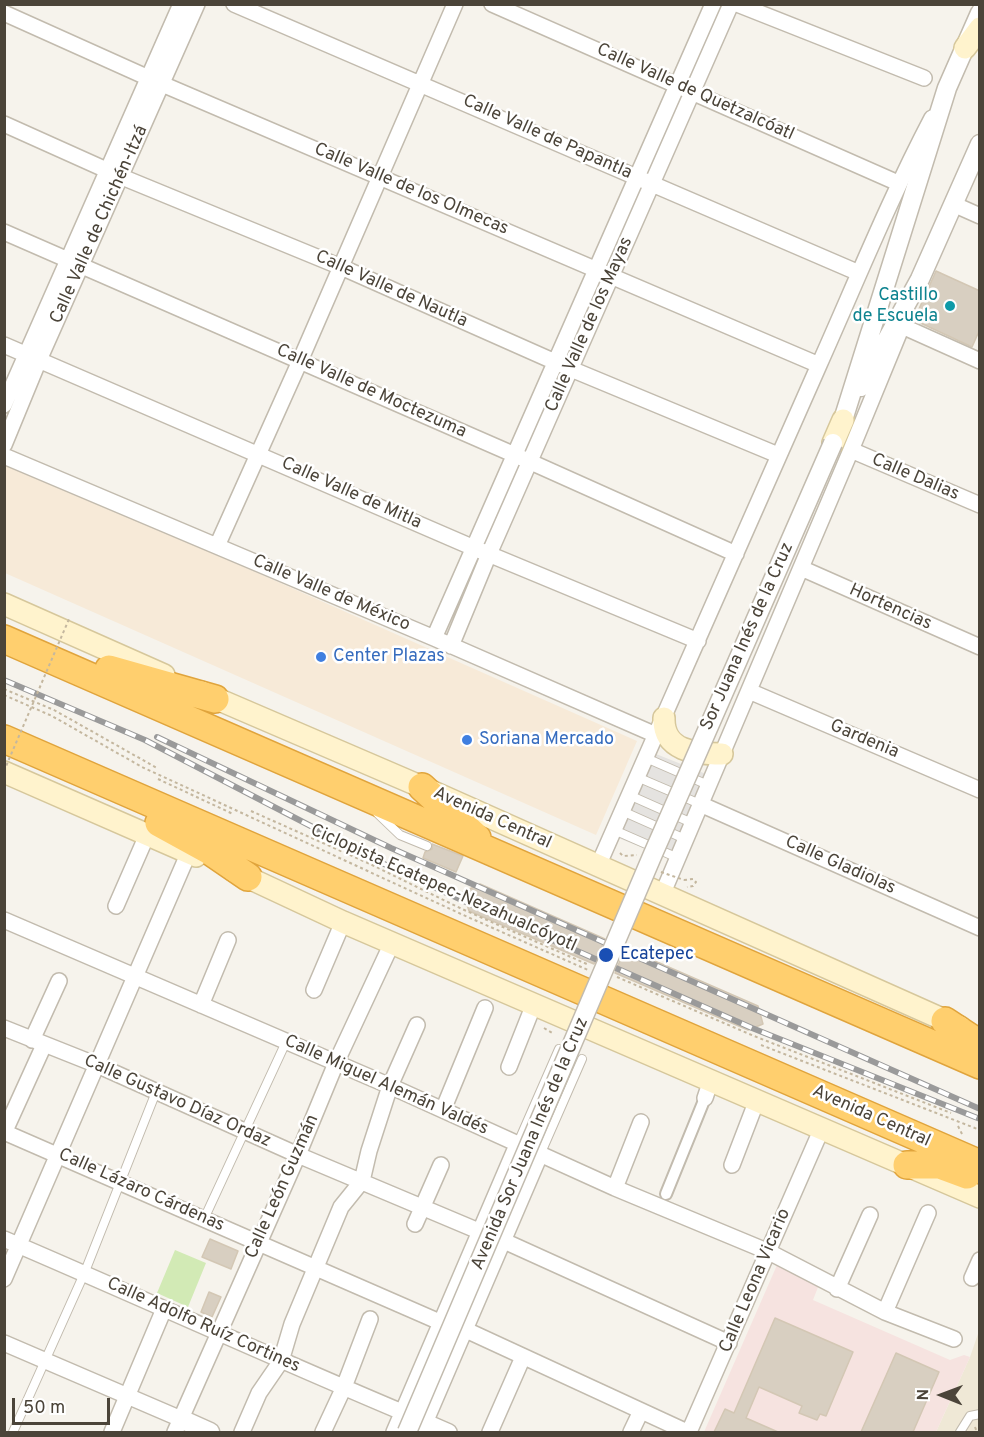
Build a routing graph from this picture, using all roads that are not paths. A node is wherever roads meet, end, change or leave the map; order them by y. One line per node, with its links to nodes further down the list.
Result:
1 (181, 4): 14 (street, Calle Valle de Chichén-Itzá)
2 (197, 4): 14 (street, Calle Valle de Chichén-Itzá)
3 (234, 4): 15 (street, Calle Valle de Papantla)
4 (455, 4): 15 (street)
5 (492, 4): 16 (street, Calle Valle de Quetzalcóatl)
6 (713, 4): 16 (street, Calle Valle de los Mayas)
7 (732, 4): 18 (street, Calle Valle de los Mayas)
8 (737, 4): 13 (street)
9 (4, 13): 14 (street, Calle Valle de los Olmecas)
10 (980, 13): 12 (street, Sor Juana Inés de la Cruz)
11 (980, 28): 12 (main road)
12 (964, 48): 17 (street, Sor Juana Inés de la Cruz)
13 (924, 78)
14 (155, 81): 21 (street, Calle Valle de Chichén-Itzá); 22 (street, Calle Valle de los Olmecas)
15 (421, 83): 22 (street); 23 (street, Calle Valle de Papantla)
16 (678, 86): 18 (street, Calle Valle de Quetzalcóatl); 23 (street, Calle Valle de los Mayas)
17 (947, 88): 24 (street); 44 (street, Sor Juana Inés de la Cruz)
18 (693, 92): 24 (street, Calle Valle de Quetzalcóatl); 25 (street, Calle Valle de los Mayas)
19 (4, 124): 21 (street, Calle Valle de Nautla)
20 (980, 144): 26 (street, Sor Juana Inés de la Cruz)
21 (115, 174): 29 (street, Calle Valle de Chichén-Itzá); 30 (street, Calle Valle de Nautla)
22 (379, 176): 30 (street); 31 (street, Calle Valle de los Olmecas)
23 (637, 178): 25 (street, Calle Valle de Papantla); 31 (street, Calle Valle de los Mayas)
24 (898, 183): 32 (street)
25 (652, 184): 32 (street, Calle Valle de Papantla); 33 (street, Calle Valle de los Mayas)
26 (953, 204): 27 (street); 34 (street, Sor Juana Inés de la Cruz)
27 (980, 216)
28 (4, 232): 29 (street, Calle Valle de Moctezuma)
29 (74, 263): 37 (street, Calle Valle de Chichén-Itzá); 38 (street, Calle Valle de Moctezuma)
30 (341, 267): 38 (street); 40 (street, Calle Valle de Nautla)
31 (596, 270): 33 (street, Calle Valle de los Olmecas); 40 (street, Calle Valle de los Mayas)
32 (859, 273): 41 (street)
33 (612, 276): 41 (street, Calle Valle de los Olmecas); 42 (street, Calle Valle de los Mayas)
34 (920, 279): 35 (street); 44 (street, Sor Juana Inés de la Cruz)
35 (902, 326): 39 (street); 46 (street)
36 (4, 345): 37 (street, Calle Valle de Mitla)
37 (32, 357): 43 (street, Calle Valle de Chichén-Itzá); 45 (street, Calle Valle de Chichén-Itzá); 47 (street, Calle Valle de Mitla)
38 (300, 361): 47 (street); 48 (street, Calle Valle de Moctezuma)
39 (980, 361)
40 (555, 362): 42 (street, Calle Valle de Nautla); 48 (street, Calle Valle de los Mayas)
41 (819, 365): 49 (street)
42 (570, 369): 49 (street, Calle Valle de Nautla); 51 (street, Calle Valle de los Mayas)
43 (4, 405)
44 (843, 420): 46 (main road, Sor Juana Inés de la Cruz)
45 (4, 445)
46 (842, 447): 52 (street, Calle Dalias); 57 (street); 87 (street, Sor Juana Inés de la Cruz, bridge)
47 (258, 453): 53 (street); 54 (street, Calle Valle de Mitla)
48 (515, 455): 51 (street, Calle Valle de Moctezuma); 54 (street, Calle Valle de los Mayas)
49 (778, 455): 56 (street)
50 (4, 456): 53 (street, Calle Valle de México)
51 (530, 462): 55 (street, Calle Valle de los Mayas); 56 (street, Calle Valle de Moctezuma)
52 (980, 505)
53 (217, 546): 59 (street, Calle Valle de México)
54 (474, 548): 55 (street, Calle Valle de Mitla); 59 (street, Calle Valle de los Mayas)
55 (489, 554): 61 (street, Calle Valle de Mitla); 62 (street, Calle Valle de los Mayas)
56 (736, 554): 61 (street)
57 (801, 568): 63 (street, Hortencias); 64 (street)
58 (4, 604): 65 (main road, Avenida Central)
59 (435, 638): 62 (street, Calle Valle de México)
60 (5, 639): 65 (highway); 76 (highway, Avenida Central)
61 (698, 641): 66 (street)
62 (451, 646): 66 (street, Calle Valle de México)
63 (980, 647)
64 (748, 691): 68 (street); 75 (street, Gardenia)
65 (215, 699): 74 (main road, Avenida Central)
66 (660, 726): 68 (main road); 69 (street)
67 (4, 739): 71 (highway, Avenida Central)
68 (722, 754): 73 (street)
69 (646, 758): 72 (street); 73 (lane)
70 (4, 771): 82 (main road, Avenida Central)
71 (94, 777): 90 (highway); 130 (highway, Avenida Central)
72 (638, 777): 77 (street); 78 (lane)
73 (708, 785): 78 (street)
74 (422, 787): 86 (highway); 89 (main road, Avenida Central)
75 (980, 790)
76 (354, 791): 84 (lane); 86 (highway, Avenida Central)
77 (629, 795): 79 (street); 80 (lane)
78 (700, 804): 80 (street); 95 (street, Calle Gladiolas)
79 (622, 811): 81 (street); 83 (lane)
80 (692, 823): 83 (street)
81 (614, 830): 88 (lane); 89 (street)
82 (147, 835): 85 (main road, Avenida Central); 92 (street)
83 (686, 839): 88 (street)
84 (427, 846)
85 (189, 852): 90 (main road, Avenida Central); 98 (street)
86 (494, 853): 115 (highway, Avenida Central)
87 (653, 854): 182 (street, Avenida Sor Juana Inés de la Cruz, bridge)
88 (678, 858): 91 (street)
89 (598, 866): 91 (main road, Avenida Central)
90 (248, 877): 94 (main road, Avenida Central)
91 (662, 895): 104 (main road, Avenida Central)
92 (116, 906)
93 (4, 920): 98 (street, Calle Miguel Alemán Valdés)
94 (343, 922): 97 (main road, Avenida Central); 100 (street)
95 (980, 928)
96 (228, 940): 102 (street)
97 (392, 943): 101 (main road, Avenida Central); 113 (street, Calle León Guzmán)
98 (135, 977): 102 (street, Calle Miguel Alemán Valdés); 114 (street)
99 (59, 981): 108 (street, Calle Lázaro Cárdenas)
100 (314, 990)
101 (534, 1004): 116 (street); 118 (main road, Avenida Central)
102 (201, 1005): 109 (street, Calle Miguel Alemán Valdés)
103 (486, 1008): 121 (street)
104 (945, 1021): 107 (main road, Avenida Central); 110 (highway)
105 (417, 1025): 117 (street)
106 (4, 1028): 108 (street, Calle Gustavo Díaz Ordaz)
107 (980, 1036)
108 (38, 1042): 114 (street, Calle Gustavo Díaz Ordaz); 125 (street, Calle Lázaro Cárdenas)
109 (286, 1042): 113 (street, Calle Miguel Alemán Valdés); 124 (lane)
110 (980, 1044)
111 (559, 1048): 126 (lane, Avenida Sor Juana Inés de la Cruz)
112 (582, 1059): 129 (lane, Avenida Sor Juana Inés de la Cruz)
113 (336, 1063): 117 (street, Calle Miguel Alemán Valdés); 128 (street, Calle León Guzmán)
114 (97, 1065): 119 (street, Calle Gustavo Díaz Ordaz); 127 (street)
115 (980, 1065)
116 (509, 1067)
117 (390, 1086): 121 (street, Calle Miguel Alemán Valdés); 135 (street)
118 (708, 1089): 120 (main road, Avenida Central); 139 (street)
119 (156, 1092): 124 (street, Calle Gustavo Díaz Ordaz); 136 (lane)
120 (757, 1100): 123 (main road, Avenida Central); 132 (street)
121 (443, 1110): 126 (street, Calle Miguel Alemán Valdés)
122 (641, 1122): 137 (street)
123 (822, 1128): 133 (main road, Avenida Central); 150 (street, Calle Leona Vicario)
124 (246, 1131): 128 (street, Calle Gustavo Díaz Ordaz); 143 (lane)
125 (5, 1132): 127 (street, Calle Lázaro Cárdenas)
126 (517, 1144): 129 (street, Calle Miguel Alemán Valdés); 145 (street, Avenida Sor Juana Inés de la Cruz)
127 (57, 1154): 136 (street, Calle Lázaro Cárdenas); 149 (street)
128 (298, 1155): 135 (street, Calle Gustavo Díaz Ordaz); 148 (street, Calle León Guzmán)
129 (540, 1155): 137 (street, Calle Miguel Alemán Valdés); 147 (street, Avenida Sor Juana Inés de la Cruz)
130 (980, 1164)
131 (441, 1165): 140 (street)
132 (732, 1165)
133 (907, 1165): 134 (highway); 138 (main road, Avenida Central)
134 (980, 1180)
135 (362, 1181): 140 (street, Calle Gustavo Díaz Ordaz); 152 (street)
136 (121, 1182): 143 (street, Calle Lázaro Cárdenas); 153 (lane)
137 (615, 1188): 139 (street, Calle Miguel Alemán Valdés)
138 (980, 1197)
139 (663, 1200): 150 (street, Calle Miguel Alemán Valdés)
140 (423, 1207): 144 (street); 145 (street, Calle Gustavo Díaz Ordaz)
141 (928, 1213): 158 (street)
142 (870, 1215): 156 (street)
143 (204, 1219): 148 (street, Calle Lázaro Cárdenas)
144 (415, 1224)
145 (481, 1232): 160 (street, Avenida Sor Juana Inés de la Cruz)
146 (4, 1239): 149 (street, Calle Adolfo Ruíz Cortines)
147 (504, 1241): 161 (street, Avenida Sor Juana Inés de la Cruz); 165 (street)
148 (258, 1243): 152 (street, Calle Lázaro Cárdenas); 162 (street, Calle León Guzmán)
149 (19, 1245): 153 (street, Calle Adolfo Ruíz Cortines); 155 (street)
150 (769, 1252): 156 (street, Calle Miguel Alemán Valdés); 165 (street, Calle Leona Vicario)
151 (980, 1260): 154 (street)
152 (314, 1268): 160 (street, Calle Lázaro Cárdenas); 167 (street)
153 (84, 1274): 157 (street, Calle Adolfo Ruíz Cortines); 168 (lane)
154 (972, 1278)
155 (4, 1279)
156 (837, 1289): 158 (street, Calle Miguel Alemán Valdés)
157 (164, 1309): 162 (street, Calle Adolfo Ruíz Cortines); 170 (street)
158 (885, 1312): 163 (street, Calle Miguel Alemán Valdés)
159 (370, 1319): 169 (street)
160 (442, 1323): 172 (street, Avenida Sor Juana Inés de la Cruz)
161 (466, 1330): 166 (street); 175 (street, Avenida Sor Juana Inés de la Cruz)
162 (219, 1332): 167 (street, Calle Adolfo Ruíz Cortines); 174 (street, Calle León Guzmán)
163 (954, 1339)
164 (4, 1343): 168 (street)
165 (729, 1343): 186 (street, Calle Leona Vicario)
166 (523, 1357): 171 (street); 184 (street)
167 (281, 1361): 169 (street, Calle Adolfo Ruíz Cortines); 179 (street)
168 (45, 1362): 170 (street); 176 (lane)
169 (344, 1387): 172 (street, Calle Adolfo Ruíz Cortines); 180 (street)
170 (128, 1397): 174 (street); 177 (street)
171 (641, 1411): 185 (street); 186 (street)
172 (402, 1412): 181 (street, Avenida Sor Juana Inés de la Cruz)
173 (980, 1414): 187 (lane)
174 (178, 1426): 178 (street)
175 (423, 1427): 183 (street)
176 (13, 1432)
177 (112, 1432)
178 (210, 1432)
179 (242, 1432)
180 (323, 1432)
181 (394, 1432)
182 (407, 1432)
183 (448, 1432)
184 (490, 1432)
185 (631, 1432)
186 (688, 1432)
187 (960, 1432)

